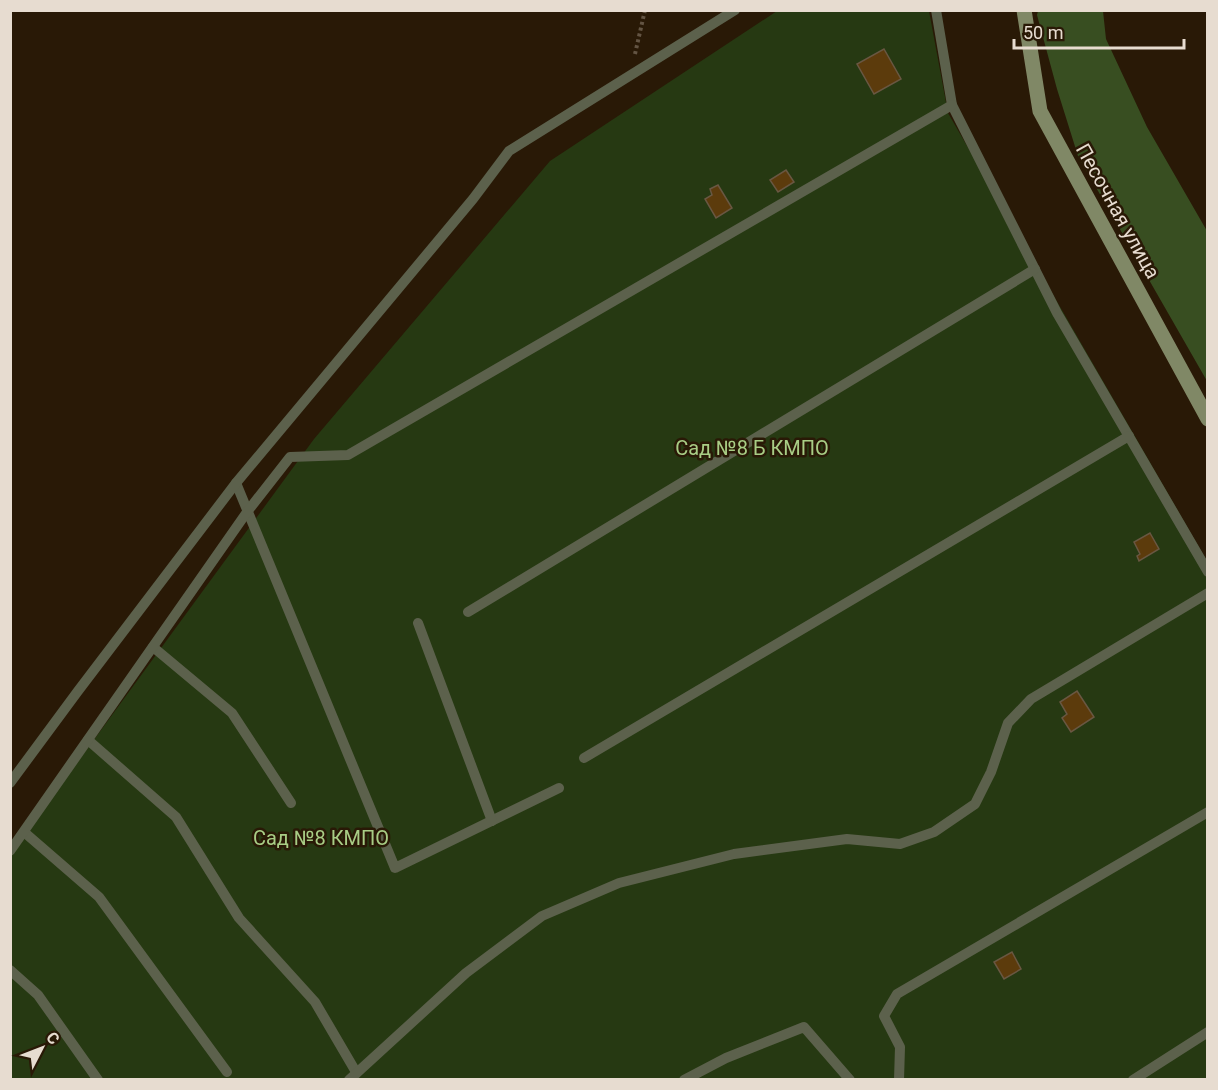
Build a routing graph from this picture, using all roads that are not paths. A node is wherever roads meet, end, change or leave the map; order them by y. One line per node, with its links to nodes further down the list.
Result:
1 (735, 10): 8 (lane)
2 (936, 10): 4 (lane)
3 (1024, 10): 6 (main road, Песочная улица)
4 (952, 105): 5 (lane); 9 (lane)
5 (1035, 269): 7 (lane); 12 (lane)
6 (1208, 419)
7 (1129, 436): 10 (lane); 16 (lane)
8 (236, 483): 9 (lane); 17 (lane)
9 (247, 512): 14 (lane); 21 (lane)
10 (1208, 572)
11 (1208, 593): 27 (lane)
12 (468, 612)
13 (418, 623): 21 (lane)
14 (153, 647): 15 (lane); 19 (lane)
15 (88, 740): 22 (lane); 27 (lane)
16 (584, 758)
17 (10, 783)
18 (559, 788): 21 (lane)
19 (291, 803)
20 (1208, 812): 31 (lane)
21 (492, 821)
22 (24, 832): 23 (lane); 26 (lane)
23 (10, 851)
24 (10, 970): 28 (lane)
25 (1208, 1032): 32 (lane)
26 (227, 1072)
27 (352, 1076)
28 (98, 1080)
29 (684, 1080): 30 (lane)
30 (850, 1080)
31 (899, 1080)
32 (1133, 1080)

